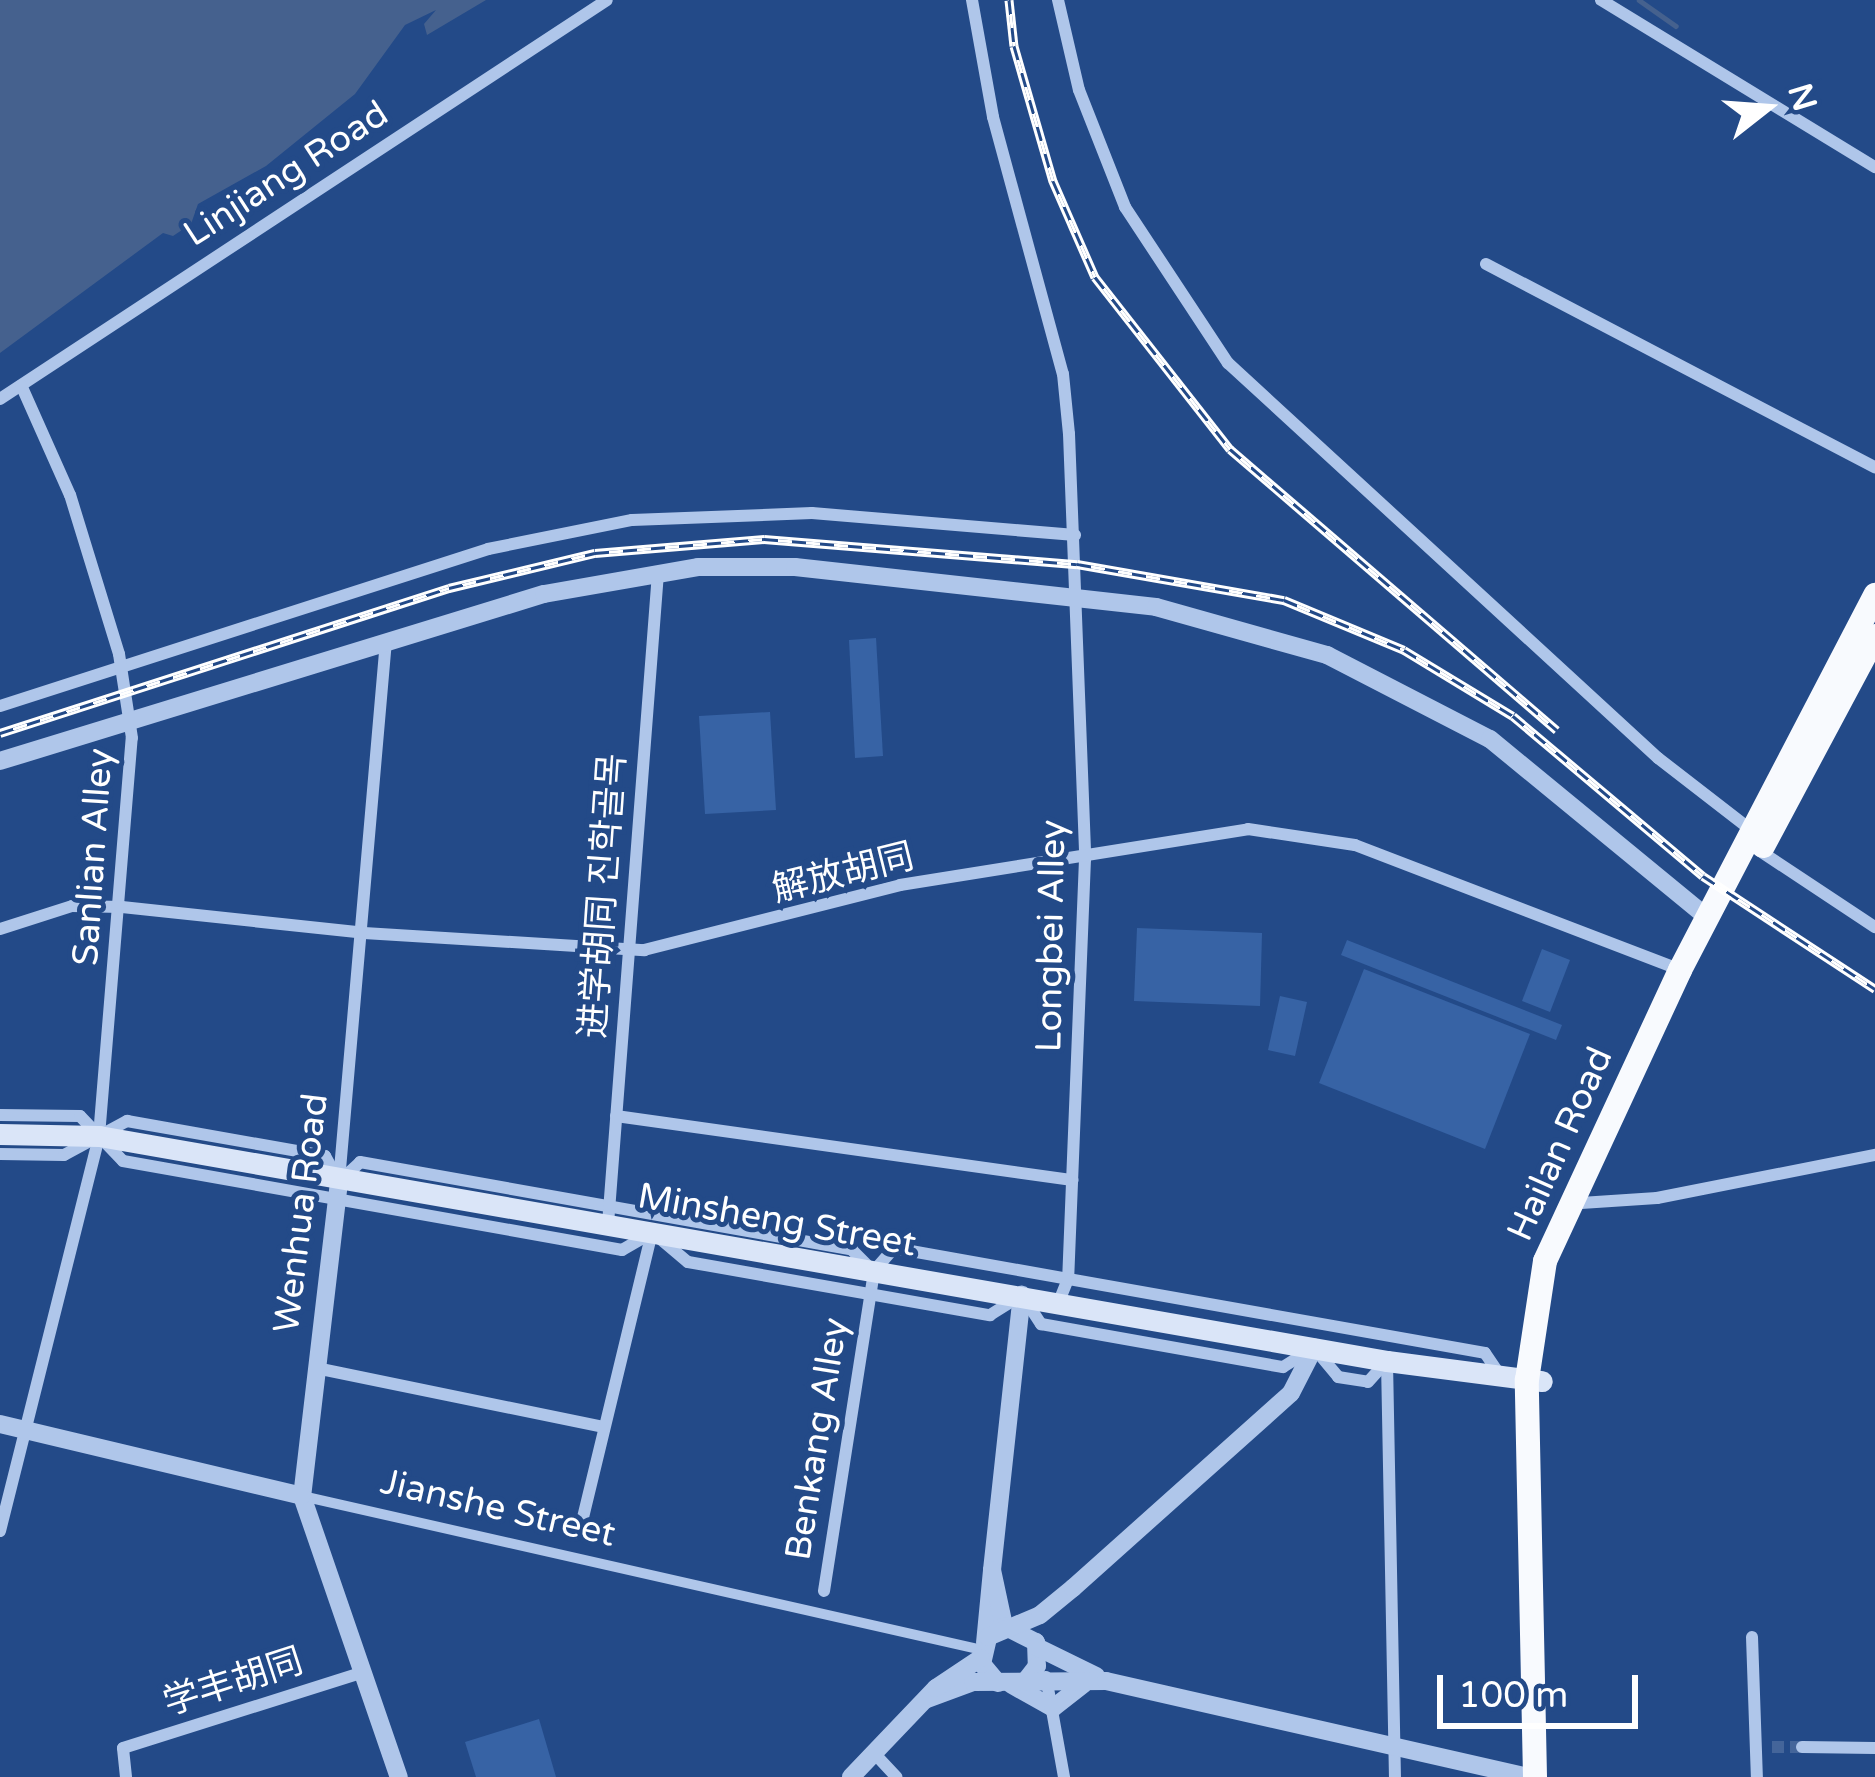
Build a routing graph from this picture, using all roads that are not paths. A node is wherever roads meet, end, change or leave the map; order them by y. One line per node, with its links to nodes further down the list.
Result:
1 (607, 0): 7 (street, Linjiang Road)
2 (972, 0): 10 (street)
3 (1058, 0): 20 (street)
4 (1601, 0): 5 (street)
5 (1875, 167)
6 (1486, 264): 9 (street)
7 (21, 385): 8 (street, Linjiang Road); 16 (street, Sanlian Alley)
8 (0, 399)
9 (1875, 467)
10 (1075, 535): 12 (street); 16 (street)
11 (658, 572): 12 (street); 15 (street); 27 (street, 进学胡同 진학골목)
12 (1078, 595): 21 (street, Longbei Alley); 23 (street)
13 (1875, 595): 20 (highway, Hailan Road)
14 (1874, 640): 20 (highway, Hailan Road)
15 (386, 641): 18 (street); 26 (street, Wenhua Road)
16 (118, 668): 17 (street); 18 (street, Sanlian Alley)
17 (0, 706)
18 (130, 722): 19 (street); 22 (street, Sanlian Alley)
19 (0, 761)
20 (1756, 841): 23 (highway, Hailan Road); 24 (street); 37 (highway, Hailan Road)
21 (1085, 859): 27 (street, 解放胡同); 28 (street, 解放胡同); 35 (street, Longbei Alley)
22 (122, 907): 25 (street, 解放胡同); 26 (street, 解放胡同); 32 (street, Sanlian Alley)
23 (1709, 919): 28 (highway, Hailan Road)
24 (1875, 927)
25 (0, 928)
26 (364, 933): 27 (street, 解放胡同); 36 (street, Wenhua Road)
27 (630, 950): 30 (street, 进学胡同 진학골목)
28 (1681, 970): 47 (highway, Hailan Road)
29 (0, 1115): 32 (street)
30 (616, 1116): 35 (street); 38 (street, 进学胡同 진학골목)
31 (0, 1134): 32 (main road, Minsheng Street)
32 (99, 1136): 33 (street); 36 (main road, Minsheng Street); 50 (street, Sanlian Alley)
33 (0, 1154)
34 (1875, 1155): 37 (street)
35 (1073, 1180): 41 (street, Longbei Alley)
36 (338, 1190): 38 (main road, Minsheng Street); 39 (street); 46 (street, Wenhua Road)
37 (1581, 1203): 47 (highway, Hailan Road)
38 (609, 1215): 39 (main road, Minsheng Street); 40 (street)
39 (652, 1233): 40 (main road, Minsheng Street); 49 (street)
40 (872, 1283): 41 (street); 42 (main road, Minsheng Street); 57 (street, Benkang Alley)
41 (1064, 1289): 42 (main road, Minsheng Street); 43 (main road, Minsheng Street)
42 (1022, 1295): 44 (street); 55 (street)
43 (1154, 1306): 44 (main road, Minsheng Street); 47 (street)
44 (1314, 1348): 45 (main road, Minsheng Street); 56 (street)
45 (1387, 1361): 47 (main road, Minsheng Street); 69 (street)
46 (316, 1368): 49 (street); 51 (street, Wenhua Road)
47 (1524, 1380): 81 (highway, Hailan Road); 82 (highway, Hailan Road)
48 (0, 1424): 50 (street, Jianshe Street)
49 (603, 1427): 53 (street)
50 (31, 1432): 51 (street, Jianshe Street); 52 (street, Sanlian Alley)
51 (302, 1496): 54 (street, Jianshe Street); 63 (street, Wenhua Road)
52 (0, 1531)
53 (580, 1534): 54 (street)
54 (574, 1560): 58 (street, Jianshe Street)
55 (992, 1570): 59 (street); 62 (street)
56 (1073, 1588): 59 (street); 61 (street)
57 (824, 1591): 58 (street, Benkang Alley)
58 (821, 1616): 62 (street, Jianshe Street)
59 (1012, 1628): 61 (street); 62 (street)
60 (1752, 1637): 70 (street)
61 (1036, 1645): 64 (street); 65 (street); 66 (street)
62 (983, 1650): 66 (street); 67 (street)
63 (361, 1672): 75 (street, 学丰胡同); 76 (street, Wenhua Road)
64 (1047, 1679): 65 (street); 66 (street); 68 (street)
65 (1106, 1681): 68 (street); 69 (street)
66 (1012, 1683): 67 (street); 68 (street)
67 (927, 1699): 74 (street)
68 (1053, 1708): 79 (street)
69 (1395, 1746): 80 (street); 81 (street)
70 (1756, 1747): 71 (street); 83 (street)
71 (1772, 1747)
72 (1802, 1748): 73 (street)
73 (1875, 1748)
74 (874, 1753): 77 (street); 78 (street)
75 (126, 1777)
76 (399, 1777)
77 (850, 1777)
78 (896, 1777)
79 (1064, 1777)
80 (1395, 1777)
81 (1532, 1777)
82 (1548, 1777)
83 (1757, 1777)

